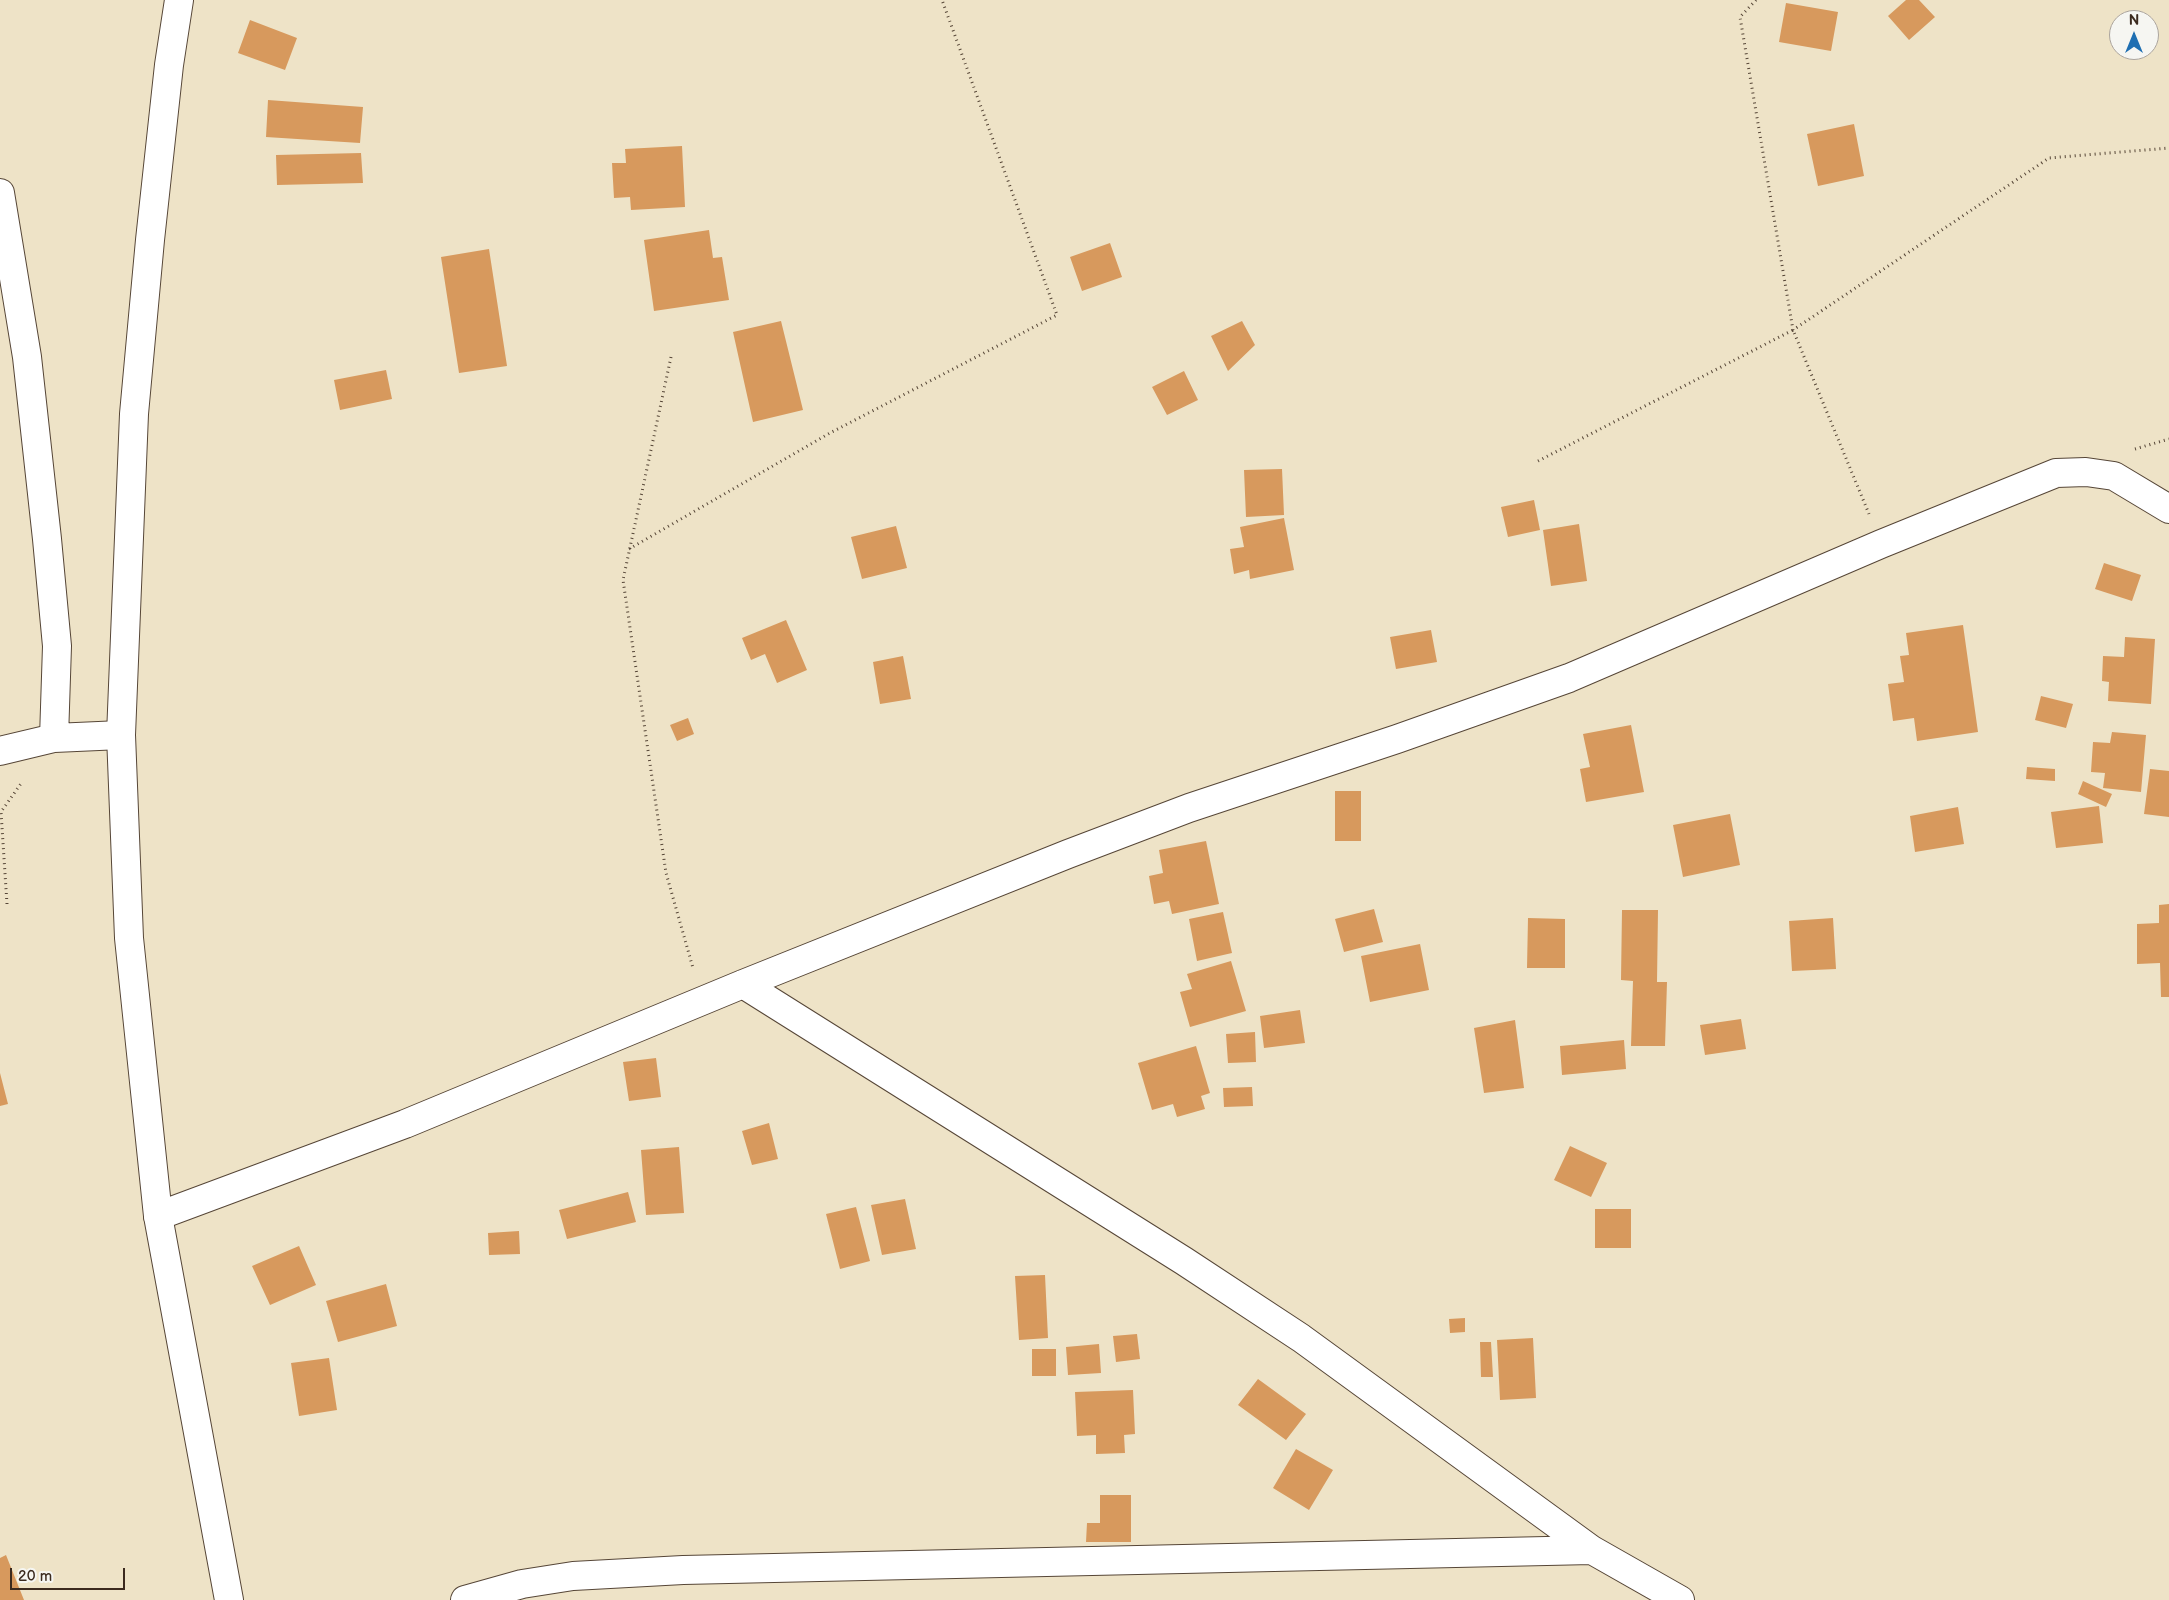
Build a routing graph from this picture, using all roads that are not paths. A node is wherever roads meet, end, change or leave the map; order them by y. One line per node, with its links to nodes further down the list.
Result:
1 (179, 0): 4 (main road)
2 (0, 193): 5 (main road)
3 (2169, 509): 7 (main road)
4 (121, 735): 5 (main road); 8 (main road)
5 (54, 738): 6 (main road)
6 (1, 749)
7 (743, 984): 8 (main road); 9 (main road)
8 (158, 1216): 10 (main road)
9 (1592, 1550): 11 (main road); 12 (main road)
10 (228, 1600)
11 (465, 1600)
12 (1680, 1600)

